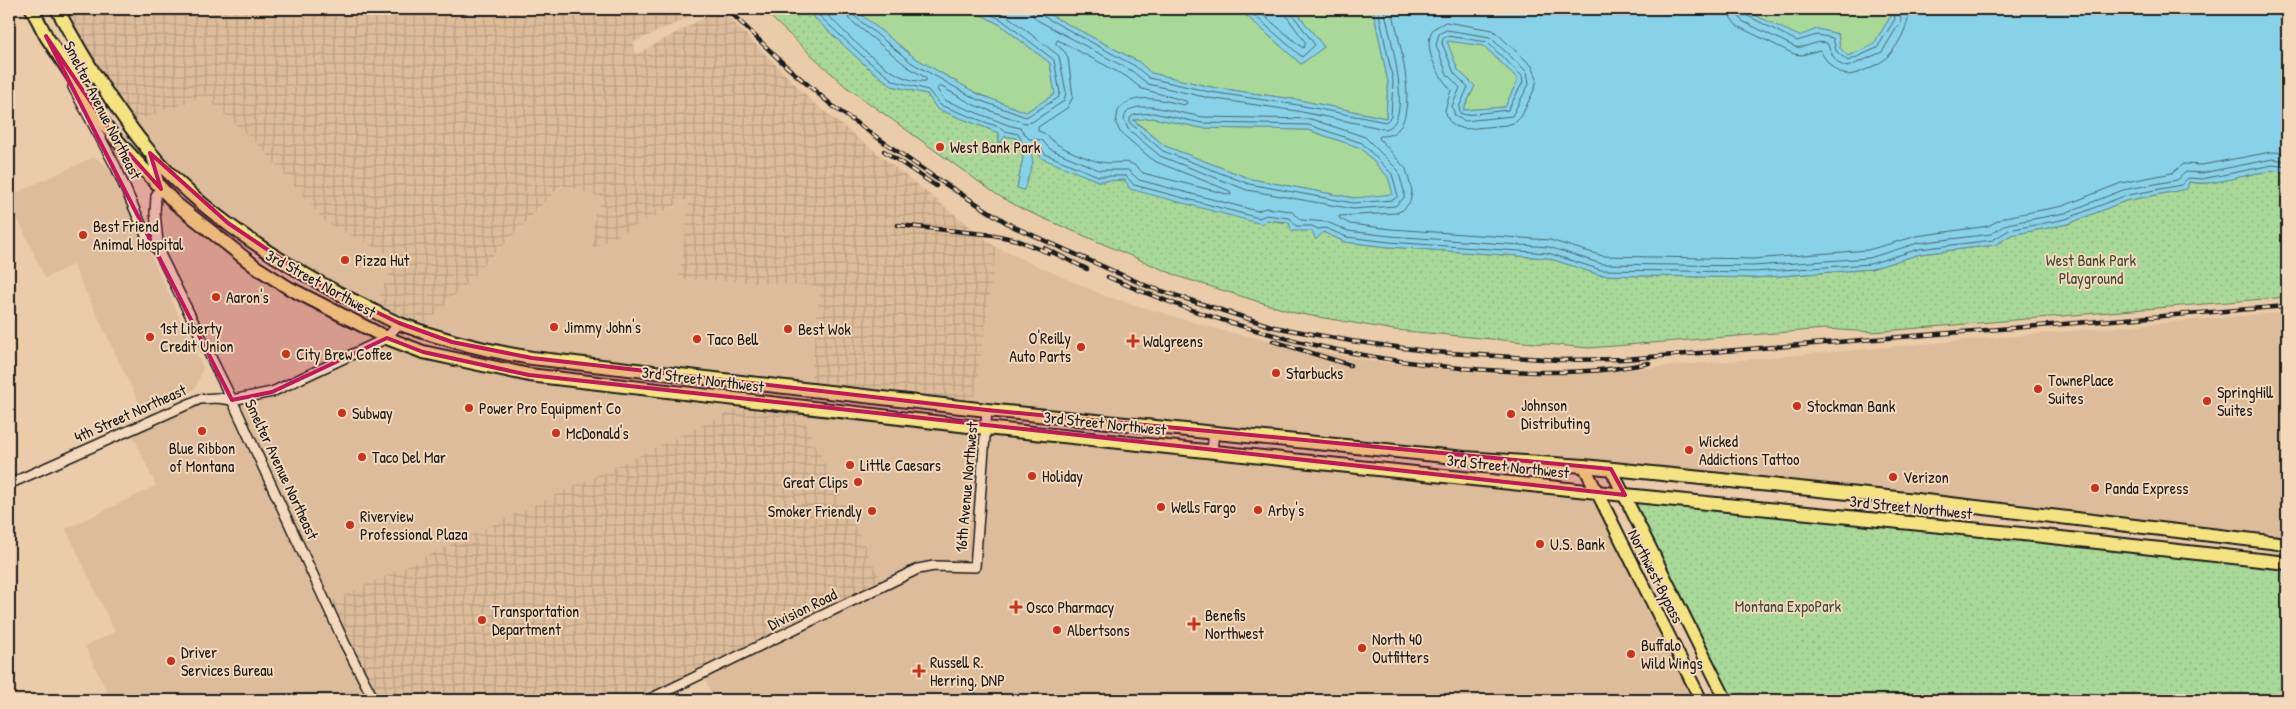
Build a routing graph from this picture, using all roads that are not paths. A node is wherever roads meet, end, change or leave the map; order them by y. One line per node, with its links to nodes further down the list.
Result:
1 (32, 9): 3 (highway, Smelter Avenue Northeast)
2 (57, 9): 4 (highway, Smelter Avenue Northeast)
3 (46, 36): 6 (highway, 3rd Street Northwest); 7 (street, Smelter Avenue Northeast)
4 (72, 38): 5 (highway, 3rd Street Northwest)
5 (150, 153): 6 (street, Smelter Avenue Northeast); 8 (highway, 3rd Street Northwest)
6 (160, 187): 7 (street, Smelter Avenue Northeast); 9 (highway, 3rd Street Northwest)
7 (159, 252): 10 (street, Smelter Avenue Northeast)
8 (399, 324): 9 (street, 4th Street Northeast); 11 (highway, 3rd Street Northwest)
9 (387, 338): 10 (street, 4th Street Northeast); 12 (highway, 3rd Street Northwest)
10 (232, 400): 17 (street, 4th Street Northeast); 23 (street, Smelter Avenue Northeast)
11 (987, 410): 12 (street, 16th Avenue Northwest); 13 (highway, 3rd Street Northwest)
12 (986, 428): 14 (highway, 3rd Street Northwest); 22 (street, 16th Avenue Northwest)
13 (1214, 432): 14 (street); 15 (highway, 3rd Street Northwest)
14 (1212, 450): 18 (highway, 3rd Street Northwest)
15 (1584, 466): 16 (highway, 3rd Street Northwest); 18 (main road, Northwest Bypass)
16 (1611, 469): 19 (main road, Northwest Bypass); 20 (highway, 3rd Street Northwest)
17 (9, 484)
18 (1596, 492): 19 (highway, 3rd Street Northwest); 25 (main road, Northwest Bypass)
19 (1625, 496): 21 (highway, 3rd Street Northwest); 26 (main road, Northwest Bypass)
20 (2287, 544)
21 (2287, 563)
22 (974, 567): 24 (street, Division Road)
23 (374, 700)
24 (648, 700)
25 (1700, 700)
26 (1726, 700)

